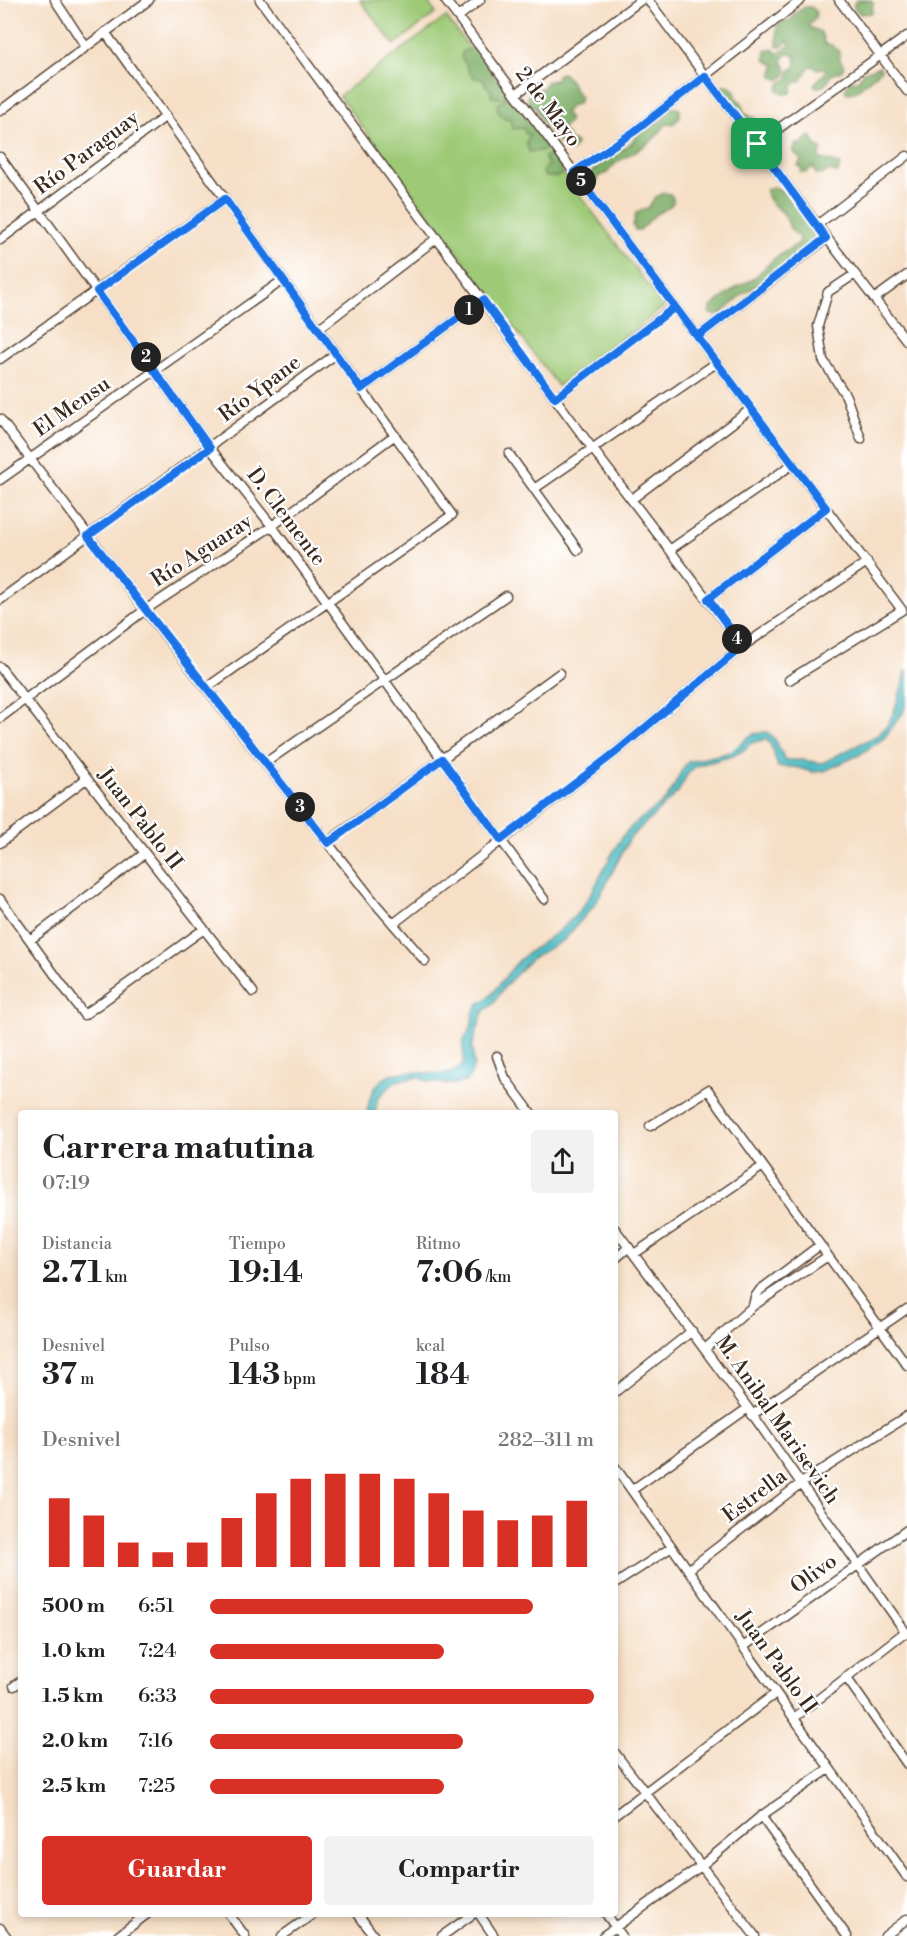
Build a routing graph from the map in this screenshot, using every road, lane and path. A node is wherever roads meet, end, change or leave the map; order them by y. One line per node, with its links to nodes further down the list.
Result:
1 (55, 0): 13 (street)
2 (149, 0): 11 (street)
3 (260, 0): 27 (street)
4 (445, 0): 10 (street, 2 de Mayo)
5 (480, 0): 10 (street)
6 (641, 0): 17 (street)
7 (648, 0): 15 (street)
8 (801, 0): 15 (street)
9 (839, 0): 14 (street)
10 (458, 16): 17 (street, 2 de Mayo)
11 (105, 32): 13 (street); 19 (street)
12 (907, 36): 14 (street)
13 (86, 47): 18 (street)
14 (880, 55): 16 (street); 20 (street)
15 (705, 76): 20 (street); 23 (street)
16 (907, 92)
17 (516, 94): 23 (street, 2 de Mayo)
18 (0, 111)
19 (166, 116): 24 (street); 25 (street, Río Paraguay)
20 (757, 144): 26 (street)
21 (907, 156): 26 (street)
22 (0, 157): 25 (street, D. Clemente)
23 (574, 172): 36 (street, 2 de Mayo)
24 (225, 199): 32 (street); 33 (street)
25 (39, 212): 29 (street, Río Paraguay); 33 (street, D. Clemente)
26 (817, 225): 28 (street)
27 (437, 238): 35 (street); 37 (street)
28 (826, 238): 30 (street); 38 (street)
29 (0, 240)
30 (855, 274): 34 (street); 49 (street)
31 (907, 275): 34 (street)
32 (283, 279): 37 (street); 43 (street, El Mensu)
33 (97, 291): 41 (street); 43 (street, D. Clemente)
34 (874, 299): 39 (street)
35 (483, 300): 44 (street); 45 (street)
36 (675, 307): 38 (street, 2 de Mayo); 45 (street)
37 (318, 329): 40 (street)
38 (697, 337): 42 (street, 2 de Mayo)
39 (907, 340)
40 (336, 354): 44 (street); 50 (street, Río Ypane)
41 (0, 359)
42 (716, 363): 46 (street, 2 de Mayo); 51 (street)
43 (156, 371): 50 (street, D. Clemente); 53 (street, El Mensu)
44 (361, 389): 48 (street)
45 (555, 398): 51 (street)
46 (752, 409): 54 (street, 2 de Mayo); 57 (street)
47 (0, 419): 53 (street)
48 (394, 435): 59 (street, Río Aguaray); 67 (street)
49 (861, 439)
50 (210, 448): 59 (street, D. Clemente); 60 (street, Río Ypane)
51 (592, 448): 56 (street); 57 (street)
52 (509, 453): 56 (street)
53 (29, 459): 55 (street, El Mensu); 60 (street)
54 (793, 464): 58 (street, 2 de Mayo); 61 (street)
55 (0, 480)
56 (534, 489): 62 (street)
57 (632, 499): 61 (street)
58 (826, 508): 63 (street, 2 de Mayo); 65 (street)
59 (272, 526): 67 (street, D. Clemente); 68 (street, Río Aguaray)
60 (88, 536): 66 (street, Río Ypane); 68 (street)
61 (671, 549): 65 (street)
62 (578, 550)
63 (867, 562): 69 (street); 73 (street, 2 de Mayo)
64 (506, 596): 72 (street)
65 (708, 599): 69 (street)
66 (0, 600)
67 (328, 603): 72 (street, D. Clemente); 74 (street)
68 (145, 610): 74 (street); 75 (street, Río Aguaray)
69 (743, 646): 80 (street)
70 (0, 667): 75 (street, Juan Pablo II)
71 (560, 673): 77 (street)
72 (384, 680): 77 (street, D. Clemente); 78 (street)
73 (789, 680)
74 (206, 688): 78 (street)
75 (24, 700): 76 (street, Río Aguaray); 79 (street, Juan Pablo II)
76 (0, 718)
77 (442, 759): 80 (street, D. Clemente); 82 (street)
78 (265, 763): 82 (street)
79 (86, 779): 81 (street); 83 (street, Juan Pablo II)
80 (501, 840): 85 (street, D. Clemente); 86 (street)
81 (0, 843)
82 (328, 843): 86 (street)
83 (144, 854): 87 (street, Juan Pablo II); 88 (street)
84 (0, 899): 88 (street)
85 (544, 899)
86 (393, 924): 89 (street)
87 (204, 929): 88 (street); 90 (street, Juan Pablo II)
88 (30, 940)
89 (425, 961)
90 (253, 992)
91 (497, 1056): 92 (street)
92 (529, 1110)
93 (650, 1126): 94 (street)
94 (763, 1166): 96 (street); 97 (street)
95 (618, 1233): 97 (street, M. Anibal Marisevich)
96 (820, 1245): 98 (street); 100 (street)
97 (631, 1251): 99 (street); 103 (street, M. Anibal Marisevich)
98 (828, 1256): 100 (street); 102 (street)
99 (618, 1258)
100 (753, 1305): 104 (street)
101 (907, 1309): 102 (street)
102 (880, 1328): 105 (street); 107 (street)
103 (692, 1331): 104 (street, M. Anibal Marisevich); 106 (street)
104 (705, 1348): 107 (street, M. Anibal Marisevich)
105 (907, 1365)
106 (618, 1390)
107 (750, 1412): 110 (street, M. Anibal Marisevich); 111 (street)
108 (907, 1416): 110 (street, Estrella)
109 (618, 1471): 111 (street, Juan Pablo II)
110 (800, 1484): 114 (street, M. Anibal Marisevich); 115 (street, Estrella)
111 (632, 1490): 113 (street, Juan Pablo II)
112 (907, 1530): 114 (street, Olivo)
113 (672, 1547): 115 (street, Juan Pablo II); 116 (street)
114 (858, 1564): 117 (street, M. Anibal Marisevich); 118 (street, Olivo)
115 (688, 1570): 118 (street, Juan Pablo II)
116 (618, 1582)
117 (906, 1633): 119 (street)
118 (743, 1647): 120 (street, Juan Pablo II)
119 (846, 1677): 121 (street); 123 (street)
120 (776, 1693): 121 (street, Juan Pablo II); 125 (street)
121 (794, 1718): 124 (street, Juan Pablo II)
122 (618, 1758): 125 (street)
123 (907, 1764)
124 (829, 1769): 127 (street); 129 (street, Juan Pablo II)
125 (646, 1794): 126 (street); 128 (street)
126 (618, 1813)
127 (761, 1816): 128 (street); 150 (street)
128 (701, 1866): 138 (street); 149 (street)
129 (907, 1877)
130 (143, 1917): 141 (street)
131 (231, 1917): 142 (street)
132 (308, 1917): 143 (street)
133 (360, 1917): 144 (street)
134 (469, 1917): 145 (street)
135 (480, 1917): 146 (street)
136 (608, 1917): 138 (street)
137 (907, 1919): 151 (street)
138 (615, 1927): 147 (street); 148 (street)
139 (0, 1928): 140 (street)
140 (6, 1936)
141 (118, 1936)
142 (245, 1936)
143 (282, 1936)
144 (374, 1936)
145 (442, 1936)
146 (494, 1936)
147 (603, 1936)
148 (622, 1936)
149 (755, 1936)
150 (847, 1936)
151 (885, 1936)

